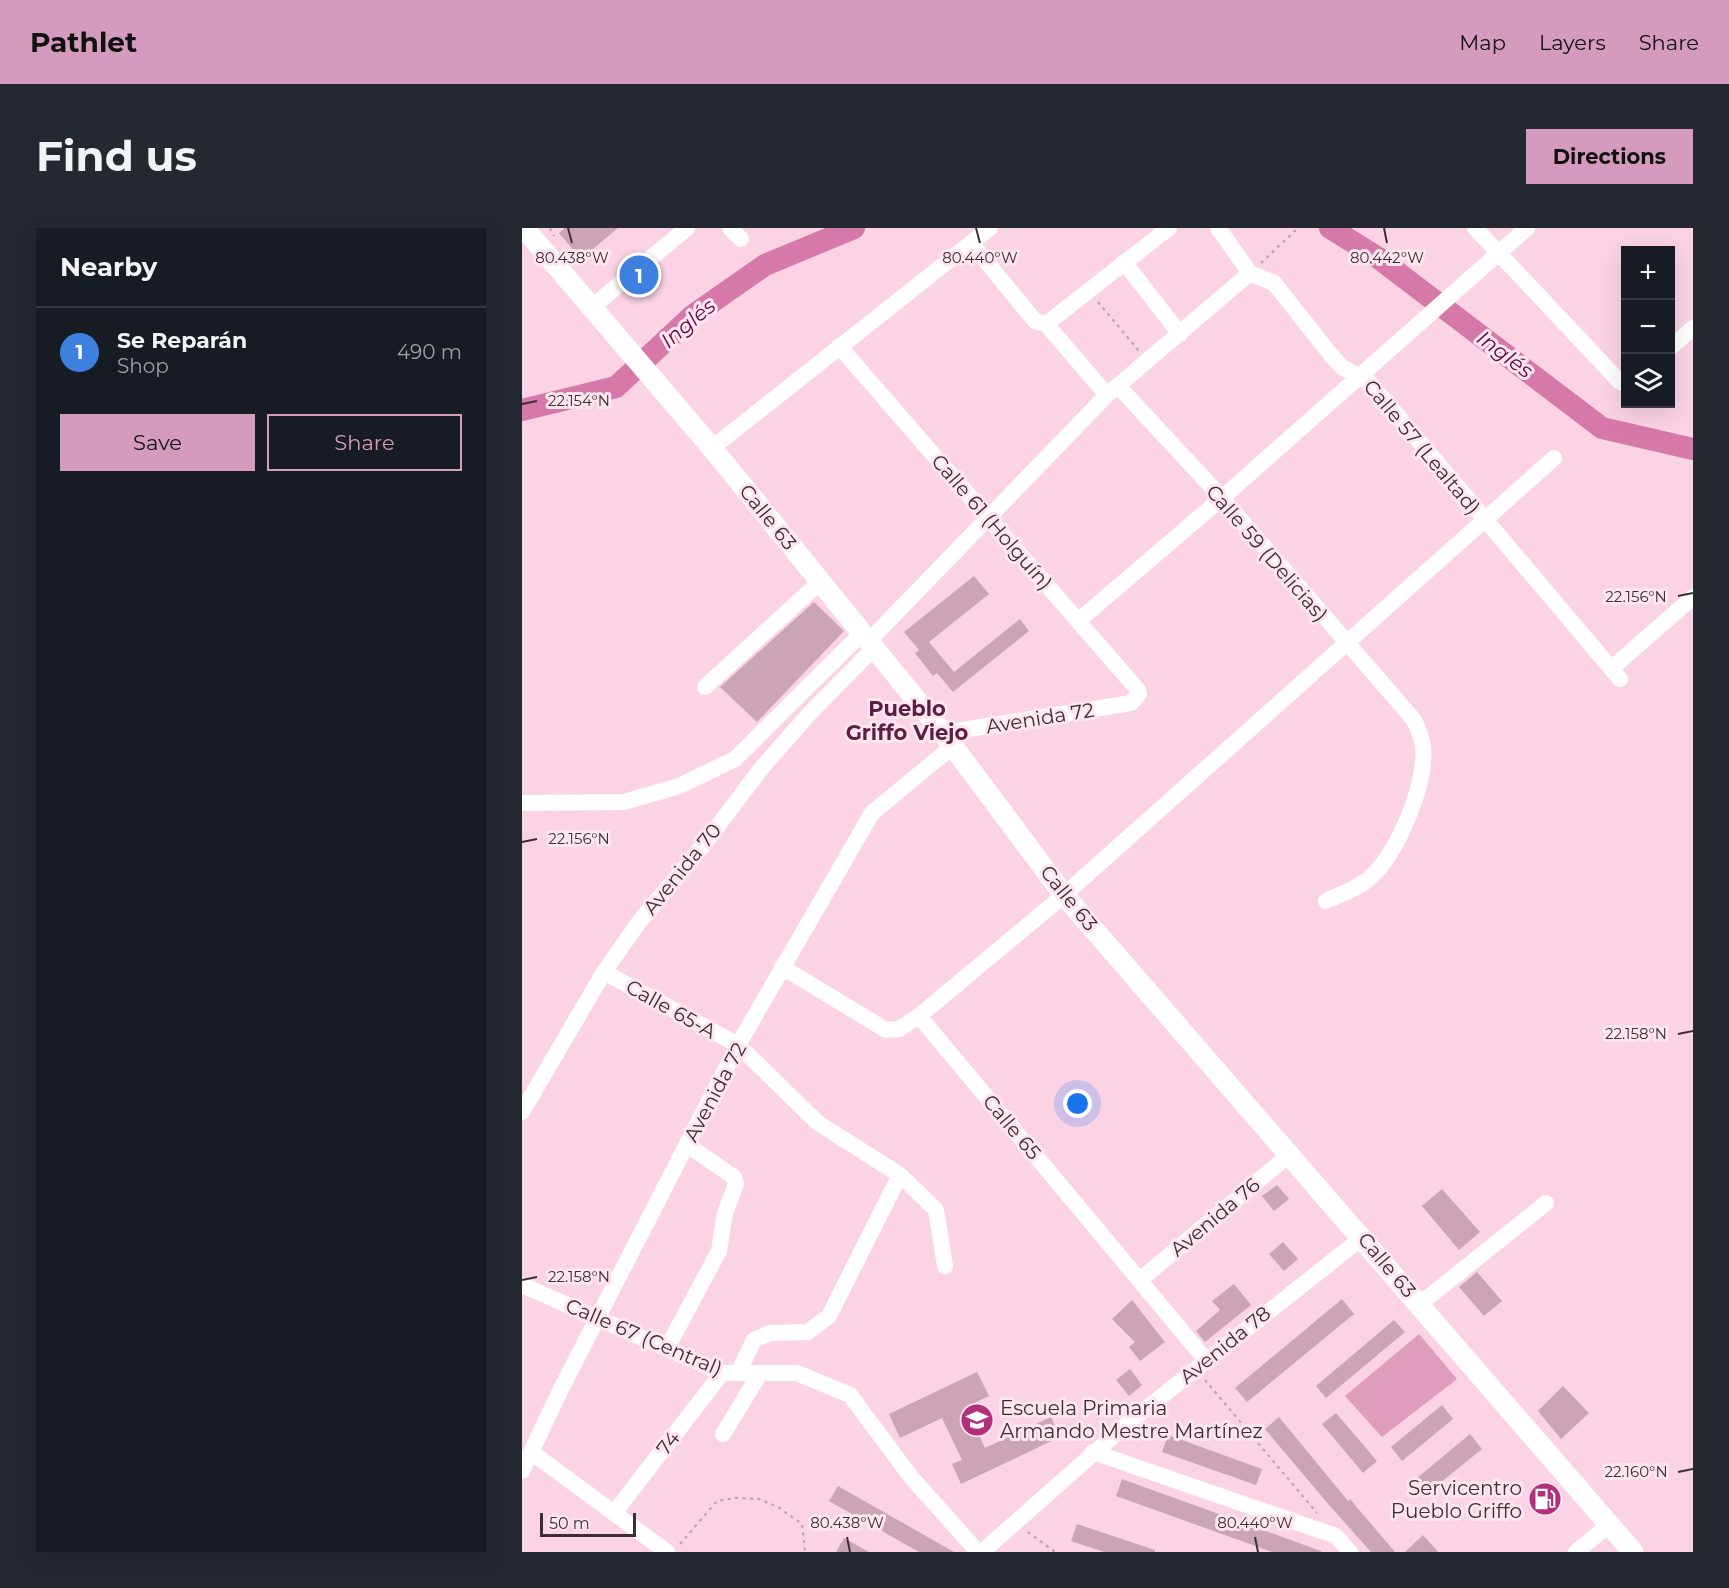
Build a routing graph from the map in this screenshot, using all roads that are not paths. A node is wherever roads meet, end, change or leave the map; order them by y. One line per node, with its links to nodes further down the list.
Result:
1 (687, 228): 12 (street)
2 (990, 228): 8 (street)
3 (1169, 228): 10 (street)
4 (1218, 228): 11 (street, Calle 57 (Lealtad))
5 (1475, 228): 9 (street)
6 (1527, 228): 9 (street)
7 (528, 231): 12 (main road, Calle 63)
8 (971, 243): 13 (street, Calle 59 (Delicias)); 17 (street)
9 (1498, 253): 18 (street); 19 (street)
10 (1124, 262): 13 (street); 15 (street)
11 (1250, 273): 15 (street); 18 (street, Calle 57 (Lealtad))
12 (592, 307): 21 (main road, Calle 63)
13 (1041, 322): 20 (street, Calle 59 (Delicias))
14 (1693, 328): 16 (street)
15 (1180, 334): 20 (street)
16 (1675, 344)
17 (839, 346): 21 (street); 24 (street, Calle 61 (Holguín))
18 (1360, 375): 23 (street); 25 (street, Calle 57 (Lealtad))
19 (1621, 381)
20 (1113, 391): 23 (street, Calle 59 (Delicias)); 24 (street)
21 (712, 448): 26 (main road, Calle 63)
22 (1554, 458): 25 (street)
23 (1222, 498): 28 (street); 30 (street, Calle 59 (Delicias))
24 (988, 517): 28 (street, Calle 61 (Holguín)); 29 (street)
25 (1485, 520): 27 (street, Calle 57 (Lealtad)); 30 (street)
26 (820, 582): 29 (main road, Calle 63); 31 (street)
27 (1693, 597)
28 (1078, 621): 32 (street, Calle 61 (Holguín))
29 (867, 642): 33 (main road, Calle 63); 34 (street); 38 (street, Avenida 70)
30 (1345, 644): 35 (street); 36 (street, Calle 59 (Delicias))
31 (705, 687)
32 (1137, 700): 33 (street, Avenida 72)
33 (948, 740): 35 (main road, Calle 63); 37 (street, Avenida 72)
34 (522, 804)
35 (1064, 895): 39 (street); 43 (main road, Calle 63)
36 (1326, 901)
37 (782, 967): 39 (street); 40 (street, Avenida 72)
38 (604, 972): 40 (street, Calle 65-A); 41 (street, Avenida 70)
39 (919, 1016): 48 (street, Calle 65)
40 (738, 1045): 42 (street, Avenida 72); 44 (street, Calle 65-A)
41 (522, 1112)
42 (687, 1145): 51 (street, Avenida 72); 52 (street)
43 (1290, 1154): 46 (main road, Calle 63); 48 (street, Avenida 76)
44 (900, 1175): 47 (street, Calle 65-A); 54 (street, 74)
45 (1546, 1203): 50 (street)
46 (1363, 1237): 50 (main road, Calle 63); 53 (street, Avenida 78)
47 (945, 1266)
48 (1140, 1280): 53 (street, Calle 65)
49 (522, 1285): 51 (street, Calle 67 (Central))
50 (1420, 1304): 61 (main road, Calle 63)
51 (599, 1318): 52 (street, Calle 67 (Central)); 57 (street, Avenida 72)
52 (667, 1348): 54 (street, Calle 67 (Central))
53 (1201, 1364): 58 (street, Avenida 78)
54 (730, 1373): 55 (street, Calle 67 (Central)); 60 (street, 74)
55 (759, 1375): 56 (street); 63 (street, Calle 67 (Central))
56 (723, 1434)
57 (531, 1452): 59 (street, Avenida 72); 60 (street)
58 (1093, 1452): 63 (street, Avenida 78); 64 (street)
59 (522, 1471)
60 (614, 1513): 62 (street)
61 (1610, 1524): 65 (street); 66 (main road, Calle 63)
62 (667, 1552)
63 (980, 1552)
64 (1350, 1552)
65 (1576, 1552)
66 (1633, 1552)

